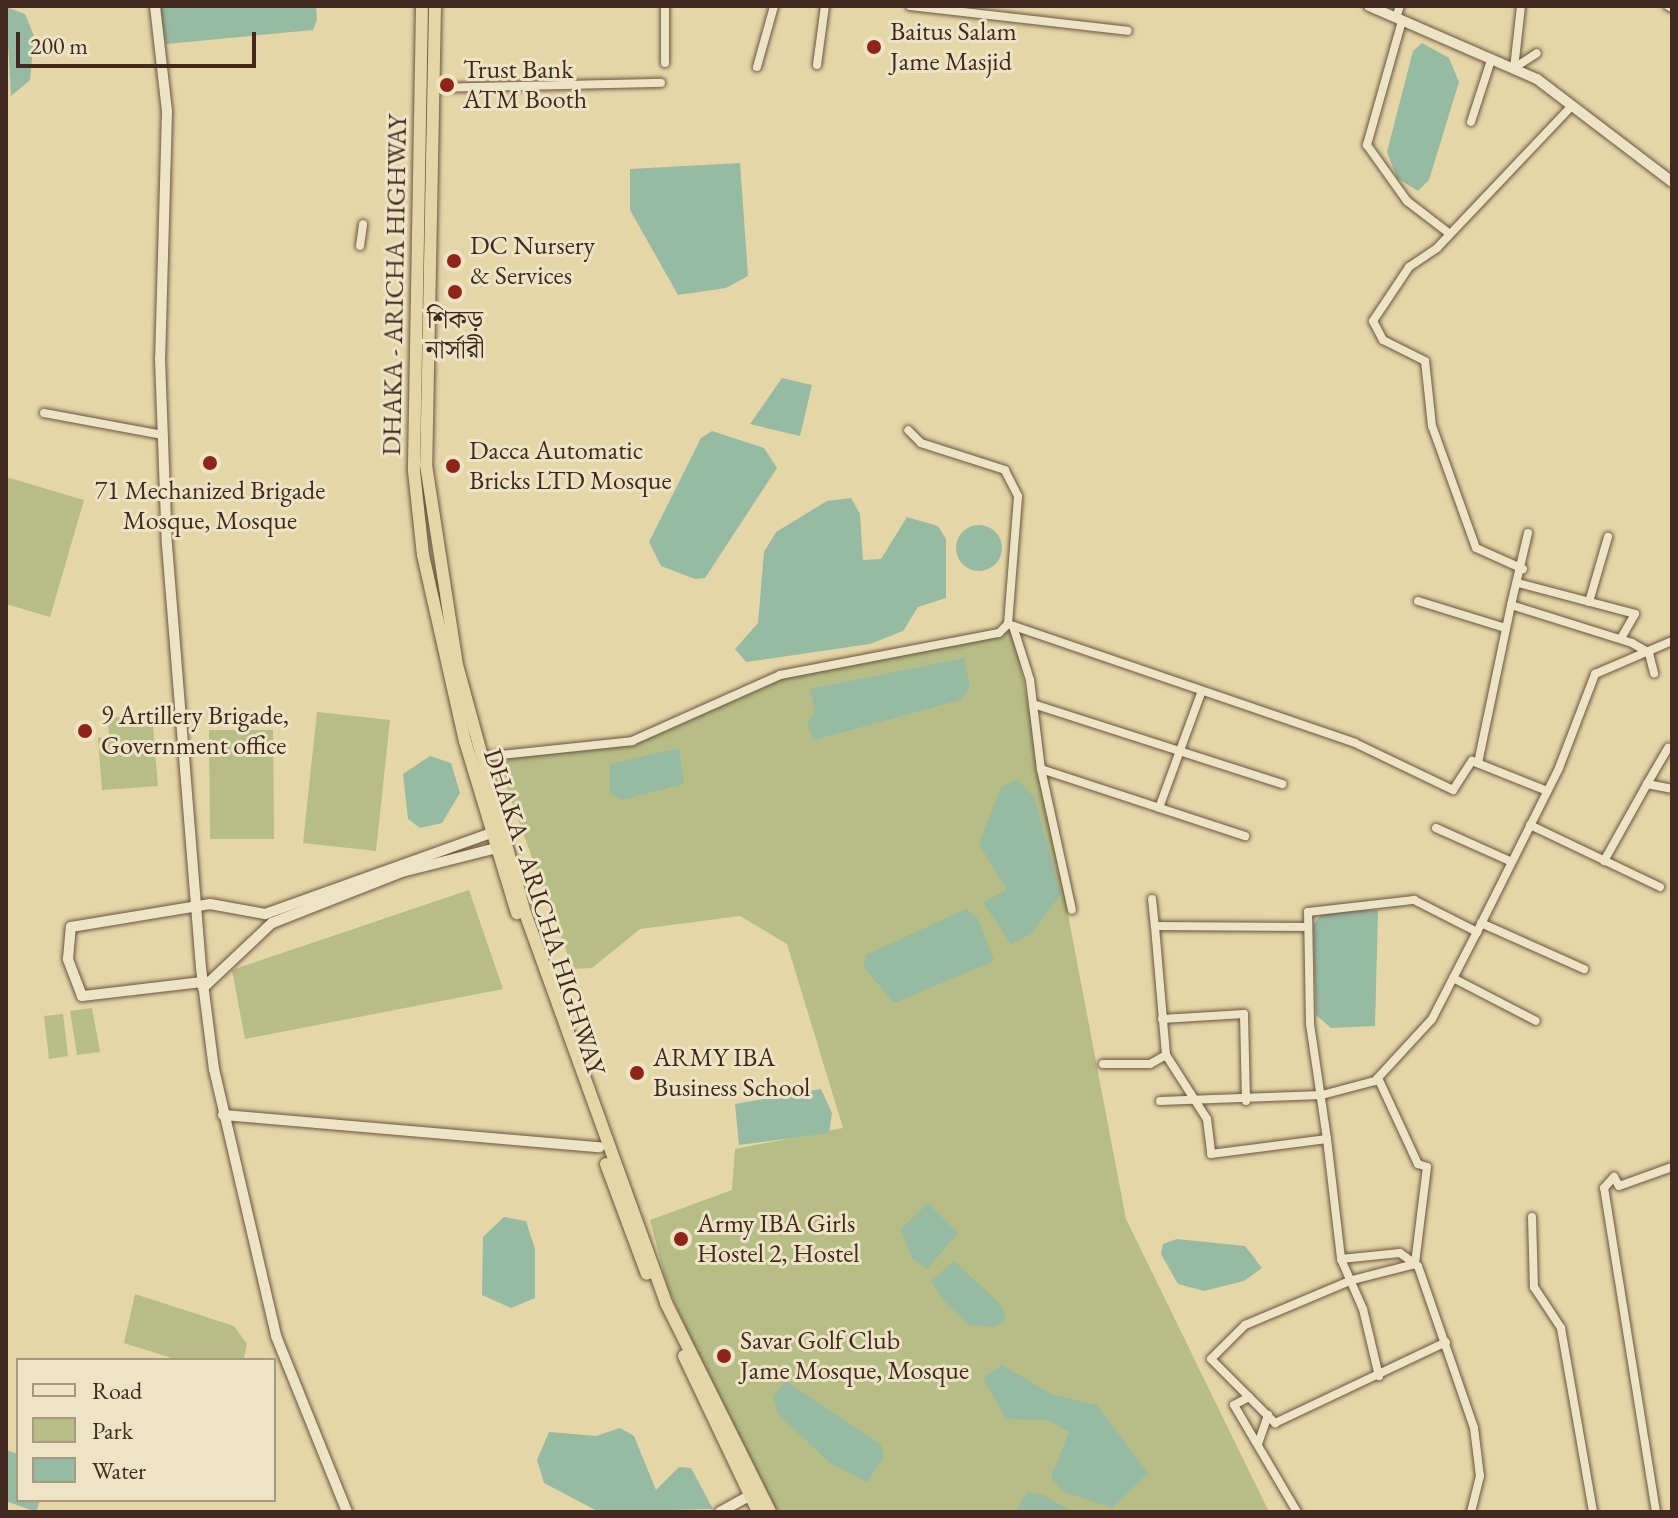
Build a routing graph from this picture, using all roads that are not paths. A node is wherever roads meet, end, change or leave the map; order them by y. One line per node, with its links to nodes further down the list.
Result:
1 (155, 6): 29 (street)
2 (422, 6): 57 (highway, DHAKA - ARICHA HIGHWAY)
3 (435, 6): 20 (highway, DHAKA - ARICHA HIGHWAY)
4 (665, 6): 15 (street)
5 (774, 6): 17 (street)
6 (825, 6): 16 (street)
7 (910, 6): 12 (street)
8 (1369, 6): 11 (street)
9 (1400, 6): 11 (street)
10 (1521, 6): 18 (street)
11 (1399, 20): 14 (street); 25 (street)
12 (1128, 31)
13 (1537, 53): 18 (street)
14 (1491, 60): 18 (street); 22 (street)
15 (665, 63)
16 (817, 65)
17 (757, 67)
18 (1514, 68): 21 (street)
19 (661, 83): 20 (street)
20 (434, 88): 47 (highway, DHAKA - ARICHA HIGHWAY)
21 (1571, 107): 23 (street); 25 (street)
22 (1471, 122)
23 (1672, 182)
24 (363, 224): 26 (street)
25 (1450, 234): 32 (street)
26 (360, 246)
27 (44, 413): 29 (street)
28 (908, 430): 37 (street)
29 (163, 435): 64 (street)
30 (1528, 533): 32 (street)
31 (1608, 537): 35 (street)
32 (1523, 569): 33 (street)
33 (1518, 583): 35 (street); 36 (street)
34 (1418, 601): 38 (street)
35 (1589, 602): 39 (street)
36 (1511, 605): 38 (street); 39 (street)
37 (1010, 625): 43 (street); 44 (street); 47 (street)
38 (1505, 628): 48 (street)
39 (1621, 638): 41 (street)
40 (1672, 641): 41 (street)
41 (1649, 653): 42 (street); 53 (street)
42 (1654, 673)
43 (1201, 693): 46 (street); 48 (street)
44 (1033, 704): 46 (street); 49 (street)
45 (1668, 748): 51 (street)
46 (1180, 751): 50 (street); 54 (street)
47 (481, 757): 95 (highway, DHAKA - ARICHA HIGHWAY)
48 (1478, 763): 53 (street)
49 (1041, 769): 54 (street); 65 (street)
50 (1282, 784)
51 (1647, 784): 52 (street); 60 (street)
52 (1672, 789)
53 (1547, 791): 55 (street)
54 (1159, 808): 58 (street)
55 (1530, 825): 60 (street); 61 (street)
56 (1436, 828): 61 (street)
57 (491, 833): 59 (highway, DHAKA - ARICHA HIGHWAY); 64 (street)
58 (1245, 836)
59 (496, 848): 72 (street); 84 (highway, DHAKA - ARICHA HIGHWAY)
60 (1604, 861): 62 (street)
61 (1512, 862): 66 (street)
62 (1660, 887)
63 (1152, 899): 67 (street)
64 (194, 905): 72 (street); 72 (street)
65 (1072, 910)
66 (1481, 923): 69 (street); 70 (street)
67 (1155, 926): 68 (street); 73 (street)
68 (1304, 927): 69 (street); 78 (street)
69 (1477, 932): 71 (street)
70 (1584, 969)
71 (1453, 978): 74 (street); 77 (street)
72 (203, 985): 82 (street)
73 (1162, 1019): 75 (street); 80 (street)
74 (1536, 1021)
75 (1166, 1055): 76 (street); 81 (street)
76 (1103, 1064)
77 (1378, 1078): 78 (street); 88 (street)
78 (1322, 1095): 80 (street); 83 (street)
79 (1160, 1101): 81 (street)
80 (1246, 1101): 81 (street)
81 (1199, 1105): 83 (street)
82 (223, 1115): 84 (street); 96 (street)
83 (1327, 1139): 87 (street)
84 (600, 1147): 95 (highway, DHAKA - ARICHA HIGHWAY)
85 (1672, 1167): 103 (street)
86 (1532, 1217): 102 (street)
87 (1341, 1259): 88 (street); 89 (street)
88 (1415, 1264): 89 (street); 90 (street)
89 (1352, 1280): 91 (street); 92 (street)
90 (1446, 1342): 91 (street); 101 (street)
91 (1379, 1376): 93 (street)
92 (1249, 1397): 93 (street); 94 (street)
93 (1268, 1415): 94 (street)
94 (1258, 1444): 100 (street)
95 (754, 1494): 97 (street); 98 (highway, DHAKA - ARICHA HIGHWAY); 99 (highway)
96 (347, 1512)
97 (720, 1512)
98 (758, 1512)
99 (770, 1512)
100 (1297, 1512)
101 (1471, 1512)
102 (1593, 1512)
103 (1656, 1512)

